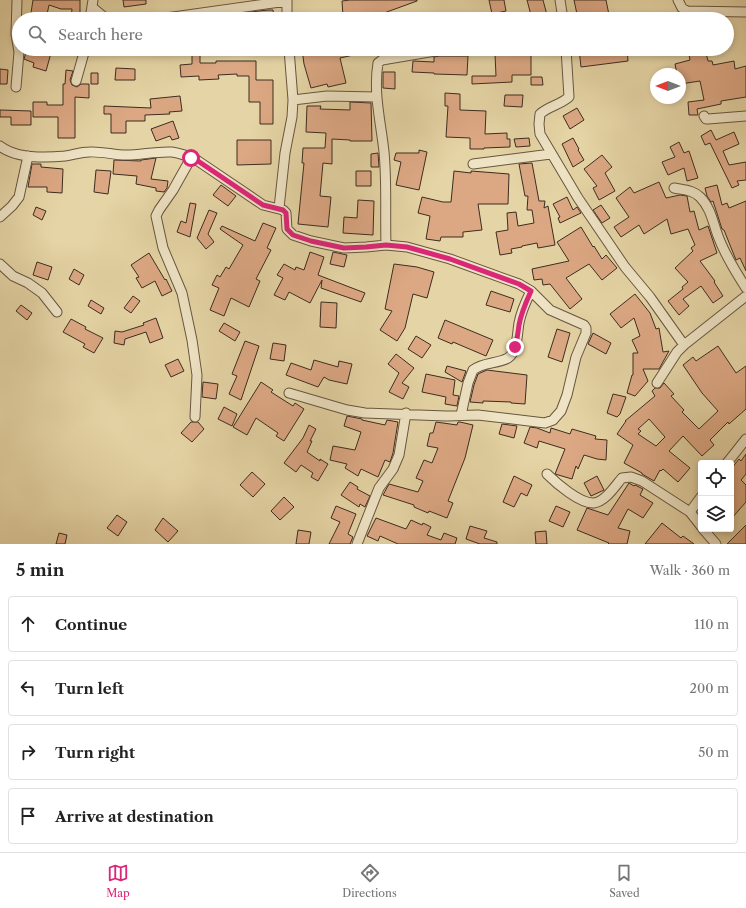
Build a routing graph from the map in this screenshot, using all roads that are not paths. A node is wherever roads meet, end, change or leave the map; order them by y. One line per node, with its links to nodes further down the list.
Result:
1 (17, 0): 6 (street)
2 (560, 0): 10 (street)
3 (678, 0): 11 (street)
4 (287, 1): 8 (street); 9 (street)
5 (93, 4): 7 (street)
6 (17, 12)
7 (99, 12)
8 (209, 12)
9 (287, 12)
10 (562, 12)
11 (746, 12)
12 (19, 56): 18 (street)
13 (83, 56): 17 (street)
14 (290, 56): 20 (street)
15 (406, 56): 19 (street)
16 (566, 56): 24 (street)
17 (76, 81)
18 (16, 87)
19 (376, 98): 20 (street); 31 (street)
20 (293, 100): 29 (street)
21 (704, 116): 22 (street)
22 (746, 116)
23 (0, 146): 25 (street)
24 (551, 154): 27 (street); 37 (street)
25 (28, 156): 26 (street); 30 (street)
26 (191, 158): 29 (street); 42 (street)
27 (473, 164)
28 (674, 188): 33 (street)
29 (279, 208): 31 (street)
30 (0, 217)
31 (386, 245): 34 (street)
32 (0, 264): 36 (street)
33 (746, 288)
34 (531, 291): 41 (street); 41 (street)
35 (746, 296): 37 (street)
36 (57, 312)
37 (684, 345): 38 (street)
38 (657, 383)
39 (289, 393): 40 (street)
40 (406, 413): 41 (street); 51 (street)
41 (461, 415)
42 (195, 417)
43 (746, 439): 44 (street)
44 (729, 460)
45 (547, 474): 47 (street)
46 (698, 501): 47 (street)
47 (690, 512): 48 (street)
48 (698, 522)
49 (705, 532): 50 (street)
50 (712, 542)
51 (357, 544)

